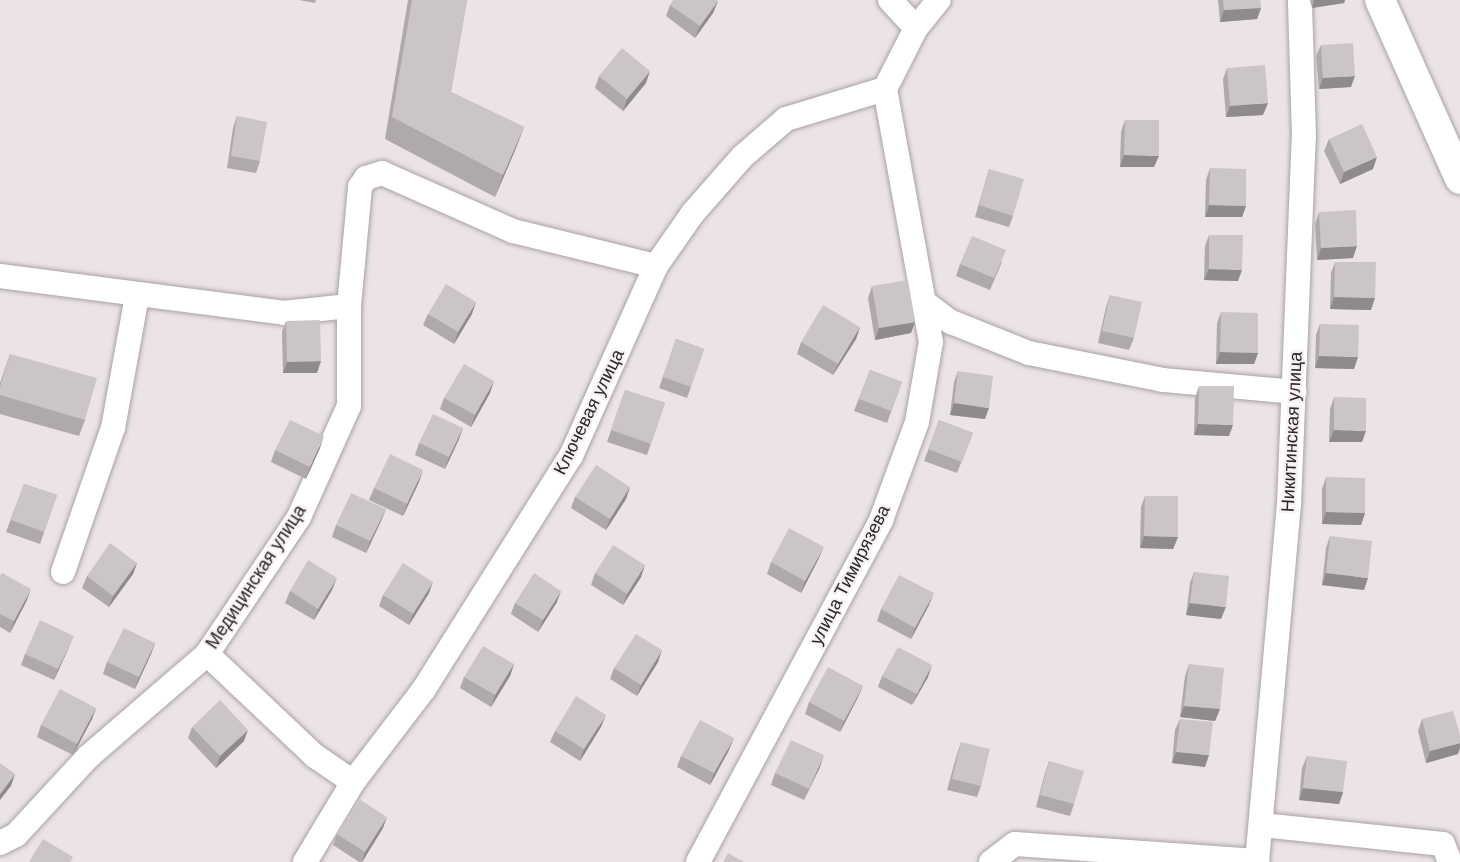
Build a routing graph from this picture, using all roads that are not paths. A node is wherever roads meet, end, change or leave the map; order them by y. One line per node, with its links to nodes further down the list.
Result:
1 (890, 0): 5 (street)
2 (939, 0): 5 (street)
3 (1300, 0): 13 (street, Никитинская улица)
4 (1380, 0): 7 (main road)
5 (916, 28): 6 (street)
6 (885, 89): 8 (street, Ключевая улица); 11 (street, улица Тимирязева)
7 (1460, 179)
8 (656, 266): 12 (street, Медицинская улица); 16 (street, Ключевая улица)
9 (0, 276): 10 (street)
10 (137, 296): 12 (street); 14 (street)
11 (924, 302): 13 (street); 21 (street, улица Тимирязева)
12 (349, 306): 15 (street, Медицинская улица)
13 (1294, 392): 17 (street, Никитинская улица)
14 (63, 572)
15 (207, 654): 16 (street); 18 (street, Медицинская улица)
16 (353, 782): 20 (street, Ключевая улица)
17 (1262, 825): 19 (street, Никитинская улица); 23 (street)
18 (0, 843)
19 (1257, 861): 22 (street)
20 (305, 862)
21 (698, 862)
22 (991, 862)
23 (1450, 862)

